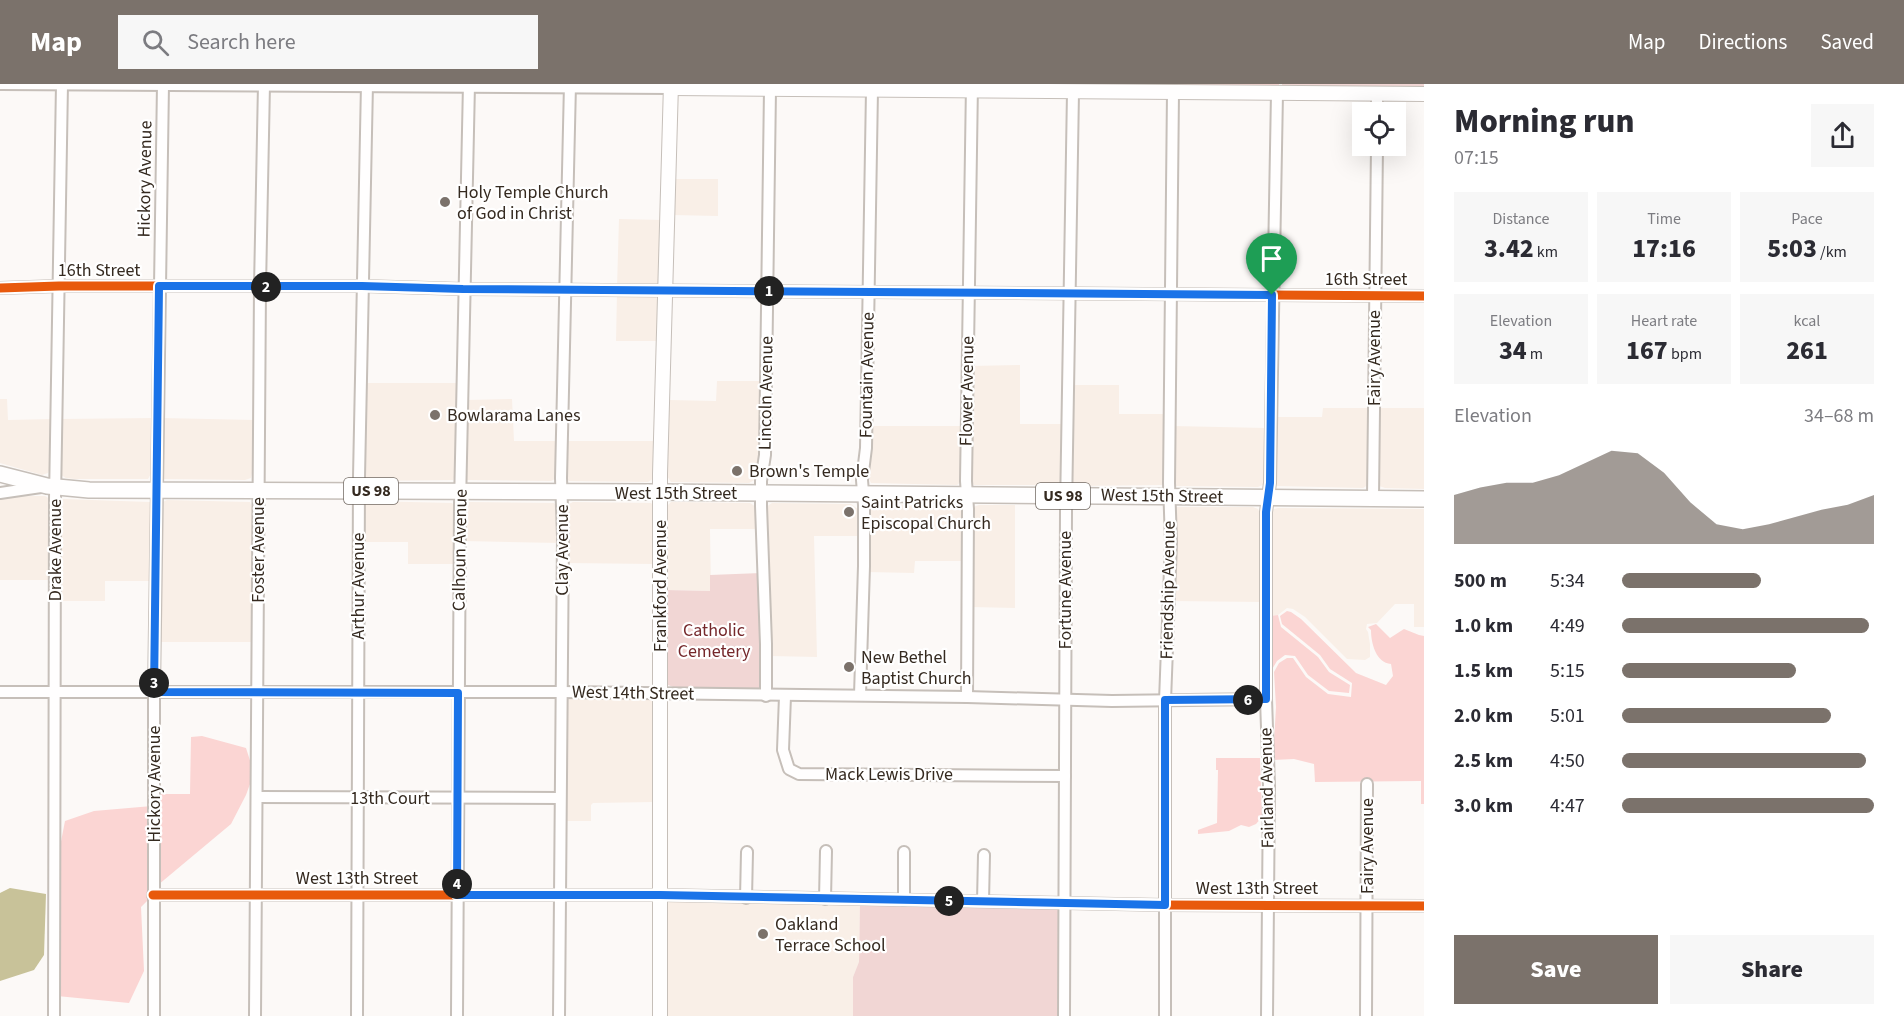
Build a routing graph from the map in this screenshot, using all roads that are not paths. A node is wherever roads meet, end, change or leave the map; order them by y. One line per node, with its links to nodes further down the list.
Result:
1 (0, 84): 2 (street)
2 (62, 85): 3 (street); 20 (street, Drake Avenue)
3 (163, 85): 4 (street); 21 (street, Hickory Avenue)
4 (264, 85): 5 (street); 23 (street, Foster Avenue)
5 (367, 86): 6 (street); 22 (street, Arthur Avenue)
6 (468, 86): 7 (street); 25 (street, Calhoun Avenue)
7 (570, 86): 8 (street); 26 (street, Clay Avenue)
8 (671, 86): 11 (main road); 27 (main road, Frankford Avenue)
9 (972, 88): 12 (main road); 13 (main road); 30 (street, Flower Avenue)
10 (1094, 88): 13 (main road); 14 (main road)
11 (770, 89): 12 (main road); 28 (street, Lincoln Avenue)
12 (872, 90): 29 (street, Fountain Avenue)
13 (1073, 92): 31 (street, Fortune Avenue)
14 (1173, 92): 15 (main road); 32 (street, Friendship Avenue)
15 (1277, 93): 16 (main road); 33 (street, Fairland Avenue)
16 (1377, 94): 17 (main road); 18 (street)
17 (1424, 94)
18 (1377, 102)
19 (1377, 156): 34 (street, Fairy Avenue)
20 (59, 286): 21 (street, 16th Street); 24 (street, 16th Street); 37 (street, Drake Avenue)
21 (159, 286): 23 (street, 16th Street); 38 (street, Hickory Avenue)
22 (362, 286): 23 (street, 16th Street); 25 (street, 16th Street); 40 (street, Arthur Avenue)
23 (260, 287): 39 (street, Foster Avenue)
24 (0, 288)
25 (463, 289): 26 (street, 16th Street); 41 (street, Calhoun Avenue)
26 (564, 290): 27 (street, 16th Street); 42 (street, Clay Avenue)
27 (665, 290): 28 (street, 16th Street); 43 (main road, Frankford Avenue)
28 (767, 291): 29 (street, 16th Street); 45 (street, Lincoln Avenue)
29 (868, 291): 30 (street, 16th Street); 46 (street, Fountain Avenue)
30 (969, 293): 31 (street, 16th Street); 47 (street, Flower Avenue)
31 (1068, 294): 32 (street, 16th Street); 48 (street, Fortune Avenue)
32 (1171, 294): 33 (street, 16th Street); 49 (street, Friendship Avenue)
33 (1272, 295): 34 (street, 16th Street); 50 (street, Fairland Avenue)
34 (1374, 296): 35 (street, 16th Street); 51 (street, Fairy Avenue)
35 (1424, 296)
36 (0, 474): 37 (highway, US 98)
37 (51, 486): 38 (highway, West 15th Street / US 98); 44 (street, West 15th Street); 54 (street, Drake Avenue)
38 (156, 490): 39 (highway, West 15th Street / US 98); 55 (street, Hickory Avenue)
39 (259, 491): 40 (highway, West 15th Street / US 98); 56 (street, Foster Avenue)
40 (359, 491): 41 (highway, West 15th Street / US 98); 58 (street, Arthur Avenue)
41 (460, 492): 42 (highway, West 15th Street / US 98); 59 (street, Calhoun Avenue)
42 (561, 492): 43 (highway, West 15th Street / US 98); 57 (street, Clay Avenue)
43 (660, 492): 45 (highway, West 15th Street / US 98); 60 (main road, Frankford Avenue)
44 (0, 493)
45 (761, 493): 46 (highway, West 15th Street / US 98); 62 (street, Lincoln Avenue)
46 (864, 494): 47 (highway, West 15th Street / US 98); 61 (street, Fountain Avenue)
47 (967, 495): 48 (highway, West 15th Street / US 98); 64 (street, Flower Avenue)
48 (1066, 496): 49 (highway, West 15th Street / US 98); 66 (street, Fortune Avenue)
49 (1169, 496): 50 (highway, West 15th Street / US 98); 67 (street, Friendship Avenue)
50 (1268, 497): 51 (highway, West 15th Street / US 98); 65 (street, Fairland Avenue)
51 (1373, 498): 52 (highway, West 15th Street / US 98)
52 (1424, 499)
53 (0, 692): 54 (street, West 14th Street)
54 (54, 692): 55 (street, West 14th Street); 93 (street, Drake Avenue)
55 (154, 692): 56 (street, West 14th Street); 79 (street, Hickory Avenue)
56 (258, 692): 58 (street, West 14th Street); 70 (street, Foster Avenue)
57 (560, 692): 59 (street, West 14th Street); 60 (street, West 14th Street); 73 (street, Clay Avenue)
58 (357, 693): 59 (street, West 14th Street); 71 (street, Arthur Avenue)
59 (458, 693): 72 (street, Calhoun Avenue)
60 (660, 693): 62 (street, West 14th Street); 83 (main road, Frankford Avenue)
61 (860, 695): 63 (street, West 14th Street); 64 (street, West 14th Street)
62 (766, 696): 63 (street, West 14th Street)
63 (785, 696): 68 (street, Mack Lewis Drive)
64 (967, 697): 66 (street, West 14th Street)
65 (1266, 699): 67 (street, West 14th Street); 90 (street, Fairland Avenue)
66 (1065, 700): 67 (street, West 14th Street); 68 (street, Fortune Avenue)
67 (1165, 700): 89 (street, Friendship Avenue)
68 (1065, 776): 88 (street, Fortune Avenue)
69 (1367, 784): 91 (street, Fairy Avenue)
70 (257, 798): 71 (street, 13th Court); 78 (street, Foster Avenue)
71 (357, 798): 72 (street, 13th Court); 80 (street, Arthur Avenue)
72 (458, 798): 73 (street, 13th Court); 81 (street, Calhoun Avenue)
73 (560, 798): 82 (street, Clay Avenue)
74 (826, 851): 85 (street)
75 (747, 852): 84 (street)
76 (904, 852): 86 (street)
77 (984, 855): 87 (street)
78 (256, 894): 79 (street, West 13th Street); 80 (street, West 13th Street); 95 (street, Foster Avenue)
79 (153, 895): 94 (street, Hickory Avenue)
80 (357, 895): 81 (street, West 13th Street); 96 (street, Arthur Avenue)
81 (457, 895): 82 (street, West 13th Street); 97 (street, Calhoun Avenue)
82 (560, 895): 83 (street, West 13th Street); 98 (street, Clay Avenue)
83 (660, 895): 84 (street, West 13th Street); 99 (main road, Frankford Avenue)
84 (746, 898): 85 (street, West 13th Street)
85 (825, 899): 86 (street, West 13th Street)
86 (904, 900): 87 (street, West 13th Street)
87 (983, 901): 88 (street, West 13th Street)
88 (1065, 903): 89 (street, West 13th Street); 100 (street, Fortune Avenue)
89 (1165, 905): 90 (street, West 13th Street); 101 (street, Friendship Avenue)
90 (1268, 905): 91 (street, West 13th Street); 102 (street, Fairland Avenue)
91 (1366, 905): 92 (street, West 13th Street); 103 (street, Fairy Avenue)
92 (1424, 906)
93 (54, 1016)
94 (154, 1016)
95 (255, 1016)
96 (357, 1016)
97 (457, 1016)
98 (559, 1016)
99 (660, 1016)
100 (1064, 1016)
101 (1165, 1016)
102 (1267, 1016)
103 (1366, 1016)

